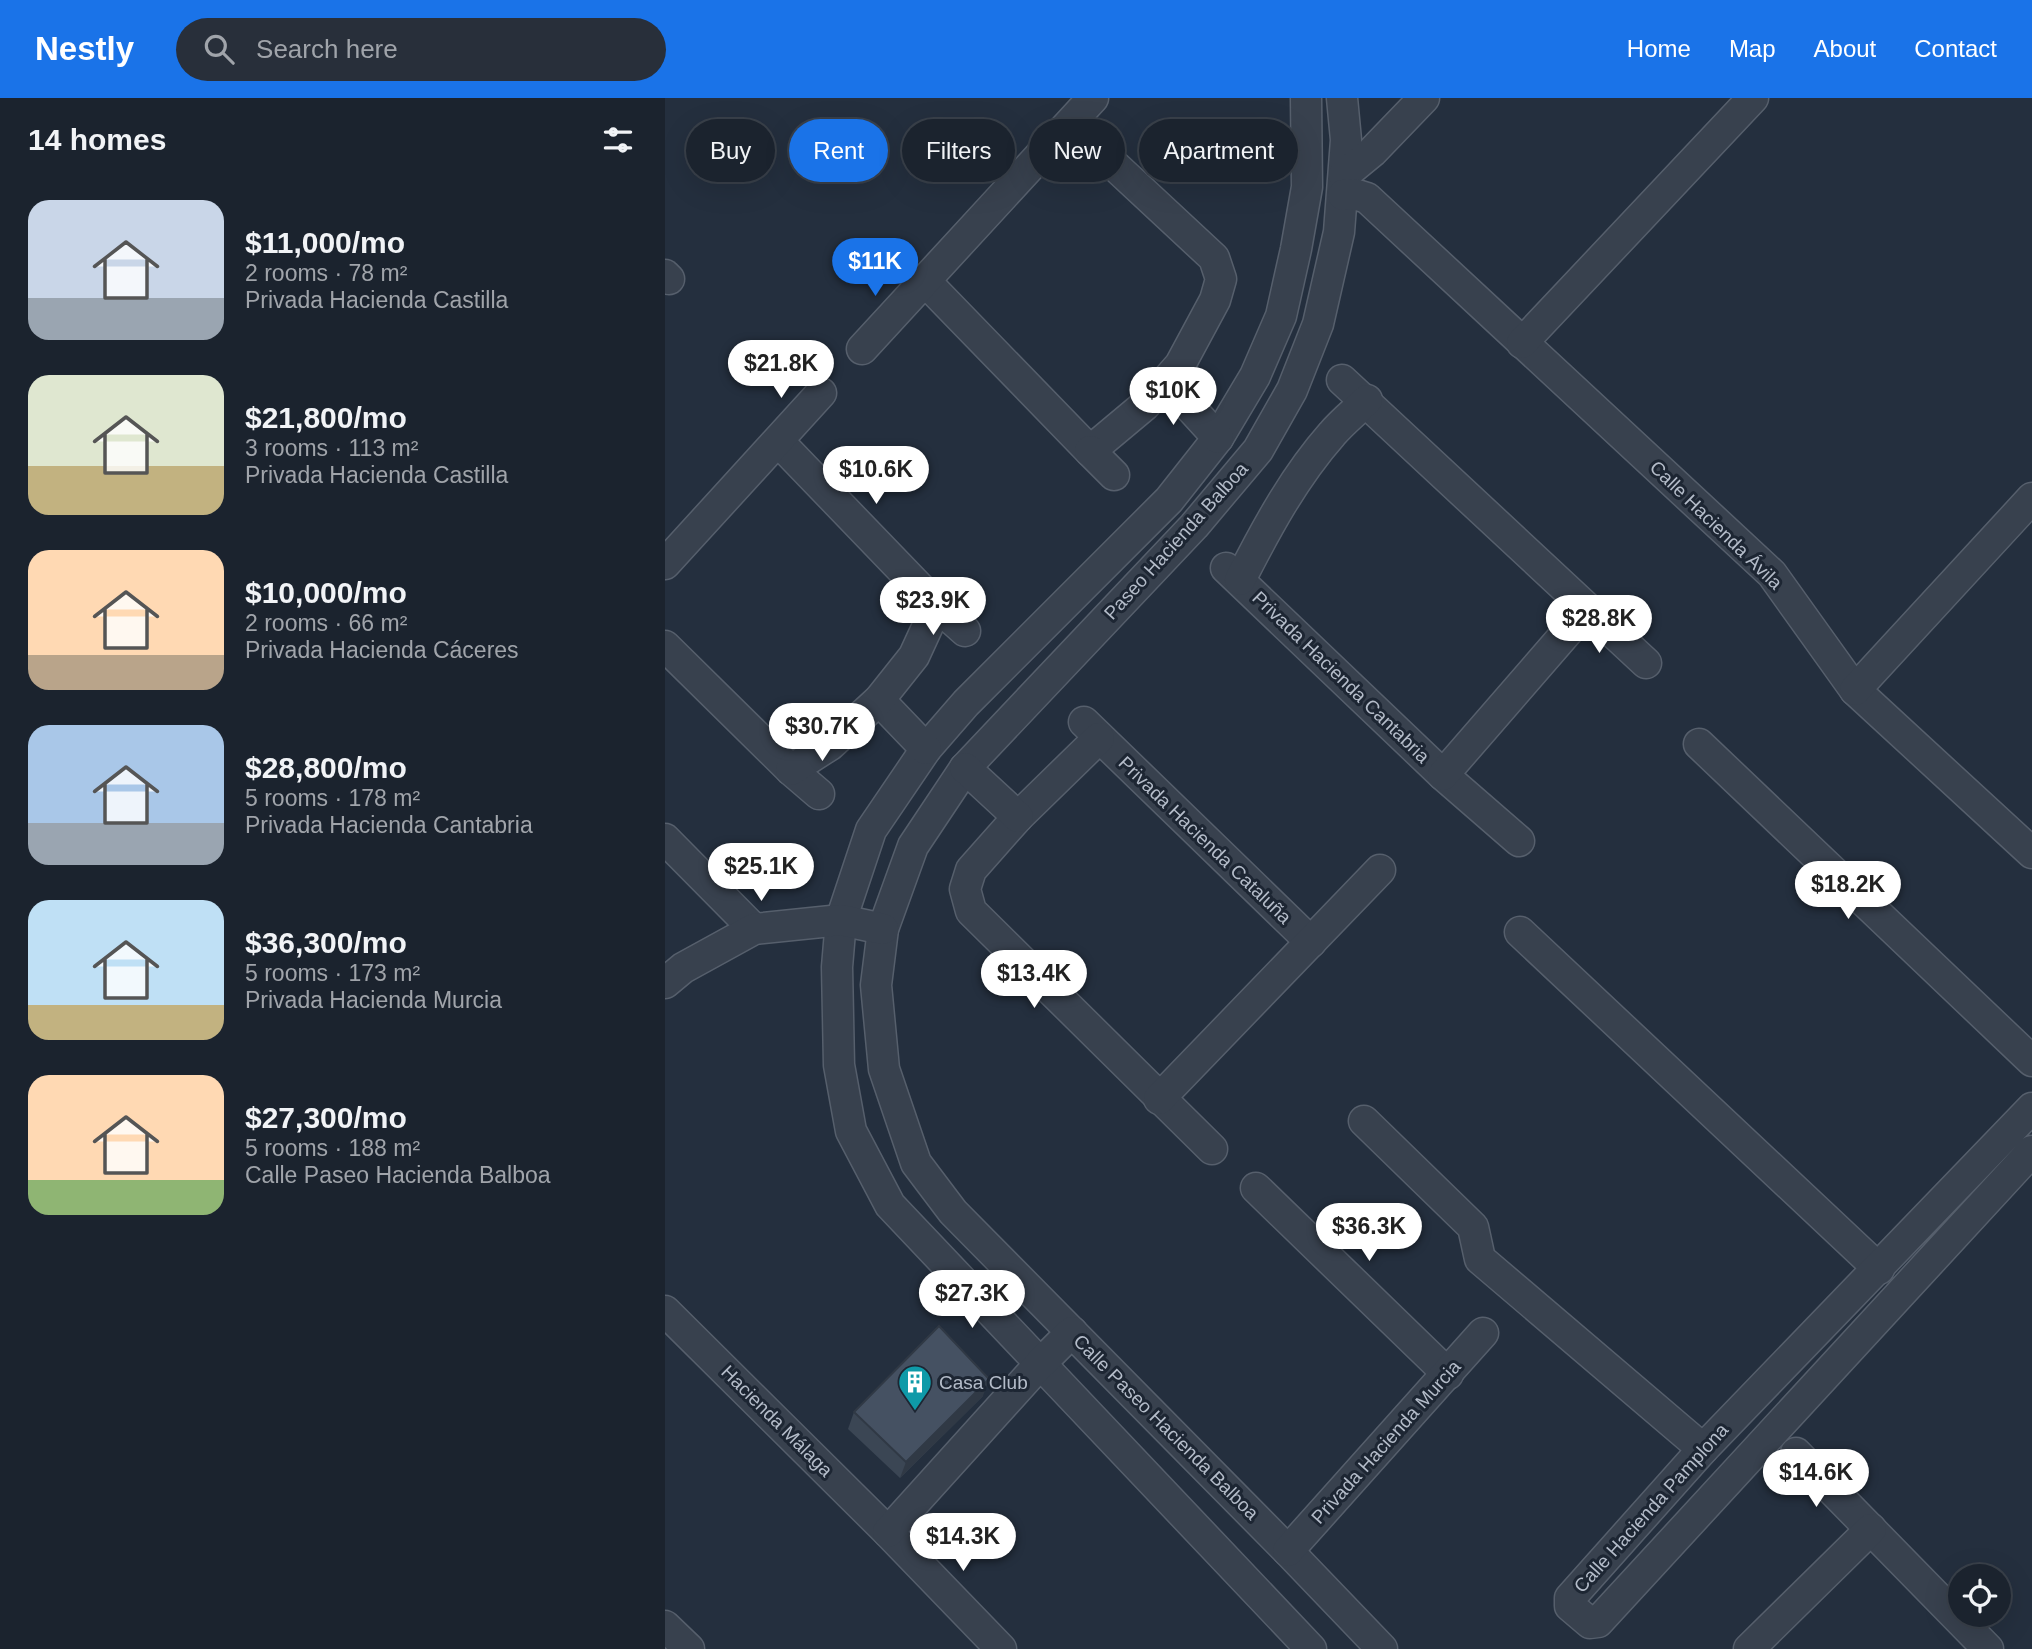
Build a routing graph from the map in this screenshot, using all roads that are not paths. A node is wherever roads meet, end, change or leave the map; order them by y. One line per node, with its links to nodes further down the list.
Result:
1 (1093, 98): 6 (street)
2 (1306, 98): 12 (street, Paseo Hacienda Balboa)
3 (1342, 98): 9 (street, Paseo Hacienda Balboa)
4 (1424, 98): 9 (street)
5 (1753, 98): 14 (street)
6 (1074, 119)
7 (1029, 168): 13 (street)
8 (1125, 175): 17 (street)
9 (1352, 189): 10 (street, Calle Hacienda Ávila); 11 (street, Paseo Hacienda Balboa)
10 (1412, 242): 11 (street, Calle Hacienda Ávila); 14 (street, Calle Hacienda Ávila)
11 (1337, 245): 12 (street); 22 (street, Paseo Hacienda Balboa)
12 (1296, 249): 20 (street, Paseo Hacienda Balboa)
13 (925, 281): 15 (street); 23 (street)
14 (1522, 343): 33 (street, Calle Hacienda Ávila)
15 (862, 349)
16 (1342, 380): 19 (street)
17 (1166, 381): 20 (street); 23 (street)
18 (821, 393): 21 (street)
19 (1367, 400): 25 (street, Privada Hacienda Cantabria); 29 (street)
20 (1218, 438): 36 (street, Paseo Hacienda Balboa)
21 (778, 441): 27 (street); 28 (street)
22 (1258, 450): 25 (street); 37 (street, Paseo Hacienda Balboa)
23 (1090, 451): 24 (street)
24 (1114, 475)
25 (1293, 487): 39 (street, Privada Hacienda Cantabria)
26 (2030, 503): 33 (street)
27 (665, 564)
28 (937, 606): 30 (street); 34 (street)
29 (1587, 610): 32 (street); 39 (street, Privada Hacienda Cantabria)
30 (965, 631)
31 (665, 646): 38 (street)
32 (1646, 663)
33 (1855, 690): 44 (street, Calle Hacienda Ávila)
34 (879, 700): 36 (street); 38 (street)
35 (1699, 744): 52 (street)
36 (926, 749): 46 (street, Paseo Hacienda Balboa)
37 (965, 768): 41 (street); 48 (street, Paseo Hacienda Balboa)
38 (791, 770): 40 (street)
39 (1443, 775): 43 (street, Privada Hacienda Cantabria)
40 (820, 794)
41 (1018, 817): 50 (street, Privada Hacienda Cataluña); 53 (street, Privada Hacienda Cataluña)
42 (665, 839): 47 (street)
43 (1519, 841)
44 (2032, 853)
45 (1380, 870): 50 (street)
46 (841, 920): 47 (street); 48 (street); 63 (street)
47 (754, 929): 51 (street)
48 (883, 929): 61 (street, Calle Paseo Hacienda Balboa)
49 (1520, 932): 59 (street)
50 (1311, 942): 53 (street)
51 (665, 983)
52 (2032, 1061)
53 (1159, 1098): 56 (street, Privada Hacienda Cataluña)
54 (2032, 1108): 59 (street, Calle Hacienda Pamplona)
55 (1364, 1121): 65 (street)
56 (1212, 1149)
57 (2032, 1151): 65 (street, Calle Hacienda Pamplona)
58 (1256, 1188): 64 (street)
59 (1879, 1269): 65 (street, Calle Hacienda Pamplona)
60 (665, 1311): 68 (street, Hacienda Málaga)
61 (1072, 1332): 63 (street); 69 (street, Calle Paseo Hacienda Balboa)
62 (1483, 1333): 64 (street, Privada Hacienda Murcia)
63 (1039, 1365): 68 (street); 73 (street)
64 (1448, 1374): 69 (street, Privada Hacienda Murcia)
65 (1703, 1449)
66 (1796, 1453): 67 (street)
67 (1871, 1530): 75 (street); 76 (street)
68 (888, 1532): 72 (street, Hacienda Málaga)
69 (1288, 1551): 74 (street, Calle Paseo Hacienda Balboa)
70 (665, 1626): 71 (street)
71 (689, 1649)
72 (1001, 1649)
73 (1311, 1649)
74 (1382, 1649)
75 (1749, 1649)
76 (1988, 1649)

